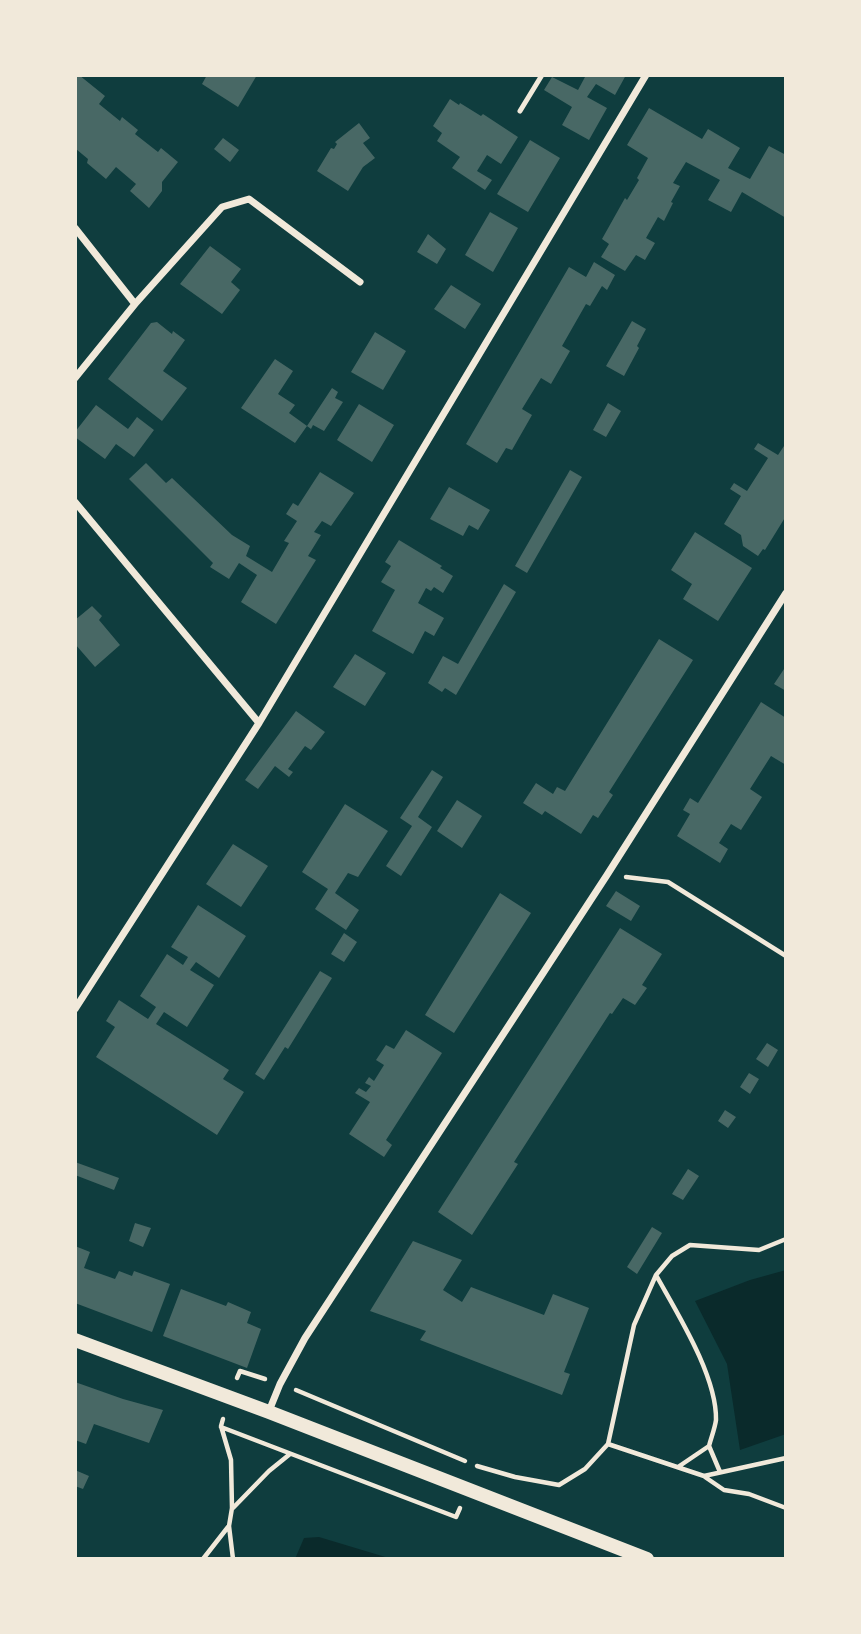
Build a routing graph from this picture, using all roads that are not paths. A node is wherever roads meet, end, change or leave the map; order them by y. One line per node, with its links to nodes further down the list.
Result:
1 (542, 75): 3 (lane)
2 (646, 75): 10 (street)
3 (520, 111)
4 (75, 228): 6 (street)
5 (360, 282): 6 (street)
6 (135, 304): 7 (street)
7 (75, 377)
8 (75, 502): 10 (street)
9 (786, 593): 13 (street)
10 (260, 723): 11 (street)
11 (75, 1009)
12 (75, 1340): 13 (main road)
13 (269, 1412): 14 (main road)
14 (647, 1559)

